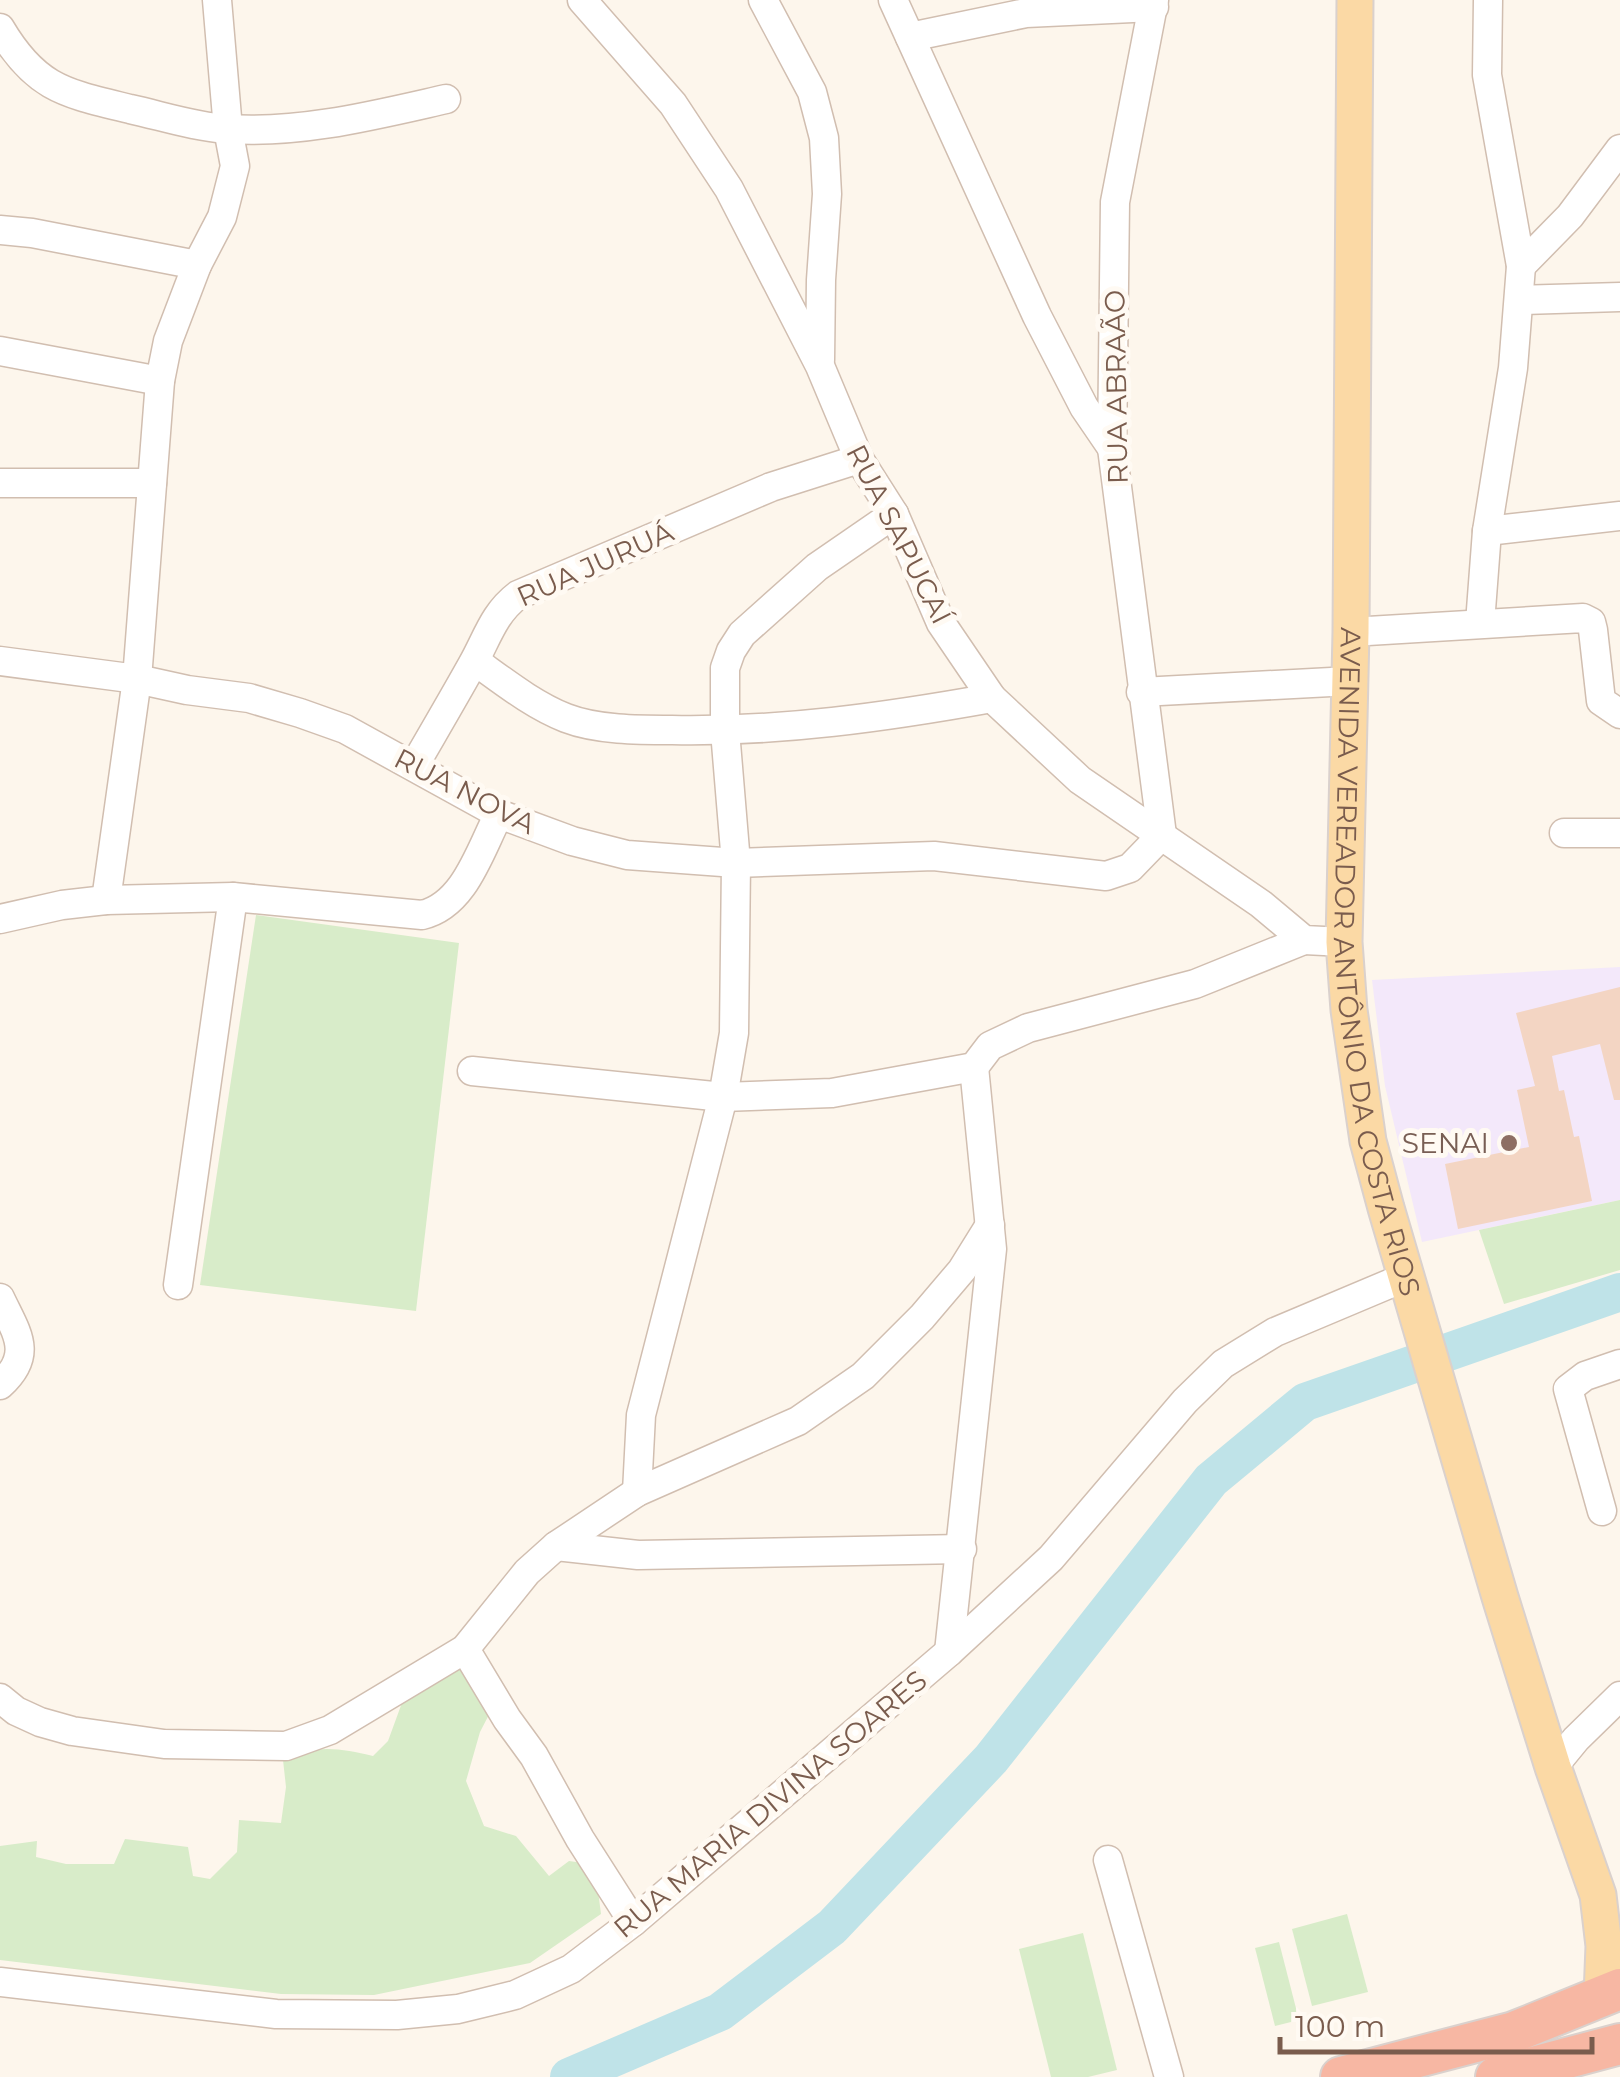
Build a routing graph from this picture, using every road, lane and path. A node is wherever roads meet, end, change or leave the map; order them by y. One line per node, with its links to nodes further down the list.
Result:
1 (217, 0): 11 (street)
2 (582, 0): 19 (street, RUA SAPUCAÍ)
3 (763, 0): 19 (street)
4 (893, 0): 9 (street)
5 (1355, 0): 29 (main road, AVENIDA VEREADOR ANTÔNIO DA COSTA RIOS)
6 (1488, 0): 15 (street)
7 (1154, 3): 9 (street); 21 (street, RUA ABRAÃO)
8 (0, 28): 11 (street)
9 (910, 37): 21 (street)
10 (446, 99): 11 (street)
11 (228, 130): 14 (street)
12 (1620, 149): 15 (street)
13 (0, 230): 14 (street)
14 (197, 265): 20 (street)
15 (1521, 266): 17 (street)
16 (1620, 297): 17 (street)
17 (1520, 300): 27 (street)
18 (0, 351): 20 (street)
19 (820, 366): 22 (street, RUA SAPUCAÍ)
20 (160, 380): 23 (street)
21 (1112, 448): 34 (street, RUA ABRAÃO)
22 (859, 459): 25 (street, RUA SAPUCAÍ); 30 (street, RUA JURUÁ)
23 (152, 483): 24 (street); 32 (street)
24 (0, 484)
25 (894, 514): 35 (street, RUA SAPUCAÍ); 37 (street)
26 (1620, 516): 27 (street)
27 (1487, 531): 28 (street)
28 (1480, 623): 29 (street); 36 (street)
29 (1351, 632): 33 (main road, AVENIDA VEREADOR ANTÔNIO DA COSTA RIOS)
30 (474, 661): 37 (street); 38 (street, RUA JURUÁ)
31 (0, 662): 32 (street, RUA NOVA)
32 (137, 678): 38 (street, RUA NOVA); 45 (street)
33 (1350, 681): 34 (street); 48 (main road, AVENIDA VEREADOR ANTÔNIO DA COSTA RIOS)
34 (1142, 692): 42 (street, RUA ABRAÃO)
35 (992, 698): 37 (street); 42 (street, RUA SAPUCAÍ)
36 (1620, 714)
37 (726, 731): 43 (street)
38 (414, 766): 39 (street, RUA NOVA)
39 (498, 814): 43 (street, RUA NOVA); 44 (street)
40 (1564, 833): 41 (street)
41 (1620, 833)
42 (1162, 835): 43 (street, RUA NOVA); 47 (street, RUA SAPUCAÍ)
43 (736, 863): 51 (street)
44 (234, 897): 45 (street); 53 (street)
45 (106, 900): 46 (street)
46 (0, 919)
47 (1304, 940): 48 (street); 49 (street)
48 (1344, 942): 54 (main road, AVENIDA VEREADOR ANTÔNIO DA COSTA RIOS)
49 (974, 1067): 51 (street); 52 (street)
50 (472, 1071): 51 (street)
51 (722, 1097): 58 (street)
52 (990, 1224): 58 (street); 61 (street)
53 (178, 1285)
54 (1411, 1289): 63 (street, RUA MARIA DIVINA SOARES); 66 (main road, AVENIDA VEREADOR ANTÔNIO DA COSTA RIOS)
55 (0, 1298): 57 (street)
56 (1620, 1364): 59 (street)
57 (0, 1385)
58 (637, 1492): 60 (street)
59 (1602, 1511)
60 (556, 1546): 61 (street); 62 (street)
61 (962, 1549): 63 (street)
62 (465, 1649): 65 (street); 69 (street)
63 (950, 1652): 69 (street, RUA MARIA DIVINA SOARES)
64 (1620, 1696): 66 (street)
65 (0, 1698)
66 (1553, 1767): 68 (main road, AVENIDA VEREADOR ANTÔNIO DA COSTA RIOS)
67 (1108, 1860): 74 (street)
68 (1598, 1894): 70 (main road, AVENIDA VEREADOR ANTÔNIO DA COSTA RIOS); 72 (main road, AVENIDA VEREADOR ANTÔNIO DA COSTA RIOS)
69 (633, 1922): 71 (street, RUA MARIA DIVINA SOARES)
70 (1620, 1927)
71 (0, 1982)
72 (1611, 1993): 75 (highway)
73 (1620, 2044): 76 (highway)
74 (1169, 2077)
75 (1340, 2077)
76 (1496, 2077)

